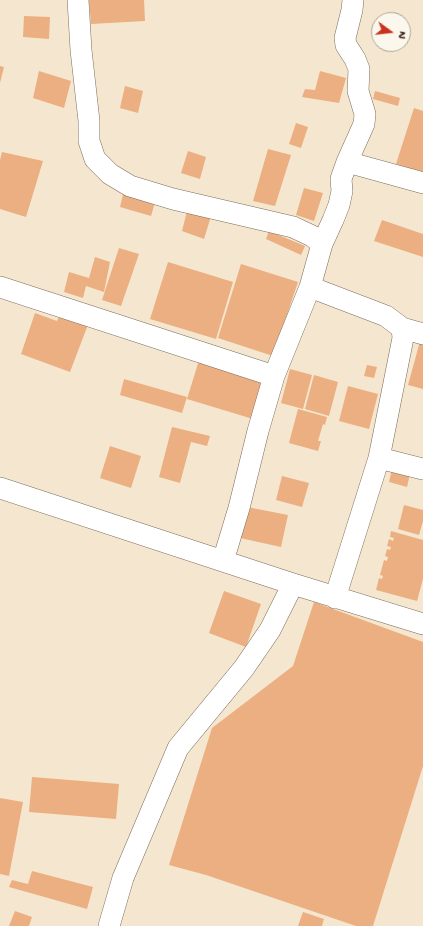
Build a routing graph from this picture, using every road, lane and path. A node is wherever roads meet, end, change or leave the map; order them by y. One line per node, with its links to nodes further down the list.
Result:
1 (78, 0): 5 (street)
2 (353, 0): 3 (street)
3 (347, 162): 4 (street); 5 (street)
4 (423, 183)
5 (322, 244): 7 (street)
6 (0, 286): 10 (street)
7 (310, 287): 8 (street); 10 (street)
8 (402, 328): 9 (street); 11 (street)
9 (423, 334)
10 (274, 376): 14 (street)
11 (379, 458): 12 (street); 16 (street)
12 (423, 469)
13 (0, 488): 14 (street)
14 (223, 561): 15 (street)
15 (293, 584): 16 (street); 18 (street)
16 (336, 598): 17 (street)
17 (423, 624)
18 (108, 926)

